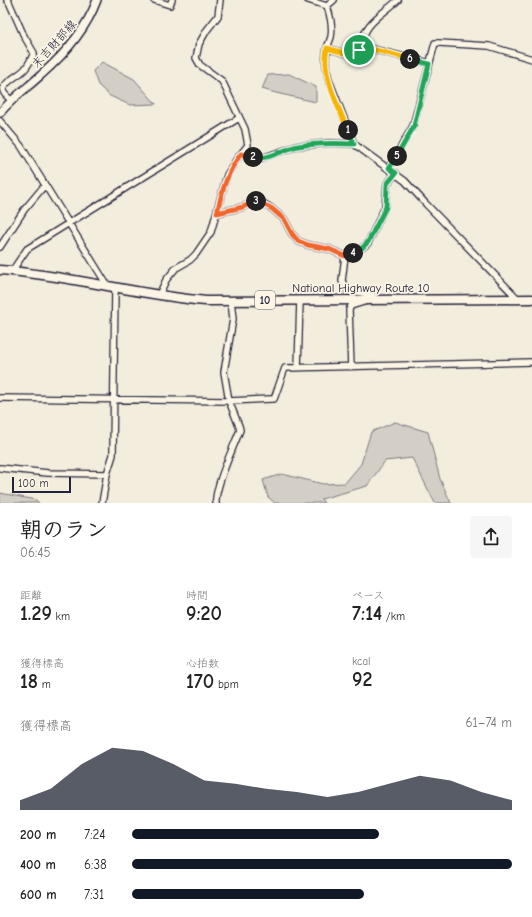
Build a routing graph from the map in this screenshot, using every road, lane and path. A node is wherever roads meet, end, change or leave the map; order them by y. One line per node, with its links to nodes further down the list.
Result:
1 (7, 0): 14 (street)
2 (97, 0): 14 (main road, 末吉財部線)
3 (154, 0): 4 (street)
4 (172, 0)
5 (220, 0): 16 (street)
6 (308, 0): 9 (street)
7 (334, 0): 9 (street)
8 (398, 0): 10 (street)
9 (327, 6): 11 (street)
10 (364, 47): 11 (street); 13 (street)
11 (327, 48): 18 (street)
12 (531, 57): 13 (street)
13 (429, 64): 20 (street)
14 (11, 100): 15 (main road, 末吉財部線)
15 (0, 112)
16 (239, 118): 19 (street); 24 (street)
17 (0, 121): 22 (street)
18 (354, 144): 19 (street); 20 (street)
19 (241, 154): 23 (street)
20 (389, 168): 21 (street)
21 (396, 173): 26 (street); 31 (street)
22 (45, 185): 24 (street); 25 (street)
23 (217, 213): 26 (street); 30 (street)
24 (68, 223): 28 (street); 29 (street)
25 (0, 248)
26 (345, 256): 34 (street)
27 (0, 270): 28 (highway, National Highway Route 10 / 10)
28 (12, 271): 29 (highway, National Highway Route 10 / 10)
29 (111, 286): 30 (highway, National Highway Route 10 / 10); 40 (street)
30 (159, 295): 35 (highway, National Highway Route 10 / 10)
31 (518, 299): 32 (highway, National Highway Route 10 / 10); 34 (highway, National Highway Route 10 / 10)
32 (532, 299)
33 (300, 300): 34 (highway, National Highway Route 10 / 10); 35 (highway, National Highway Route 10 / 10); 38 (street)
34 (372, 300): 37 (street)
35 (232, 301): 41 (street)
36 (532, 362): 37 (street)
37 (351, 367): 38 (street)
38 (298, 368): 41 (street)
39 (0, 398): 40 (street)
40 (114, 399): 41 (street); 43 (street)
41 (230, 400): 45 (street)
42 (0, 468): 43 (street)
43 (107, 474): 44 (street)
44 (102, 503)
45 (216, 503)

